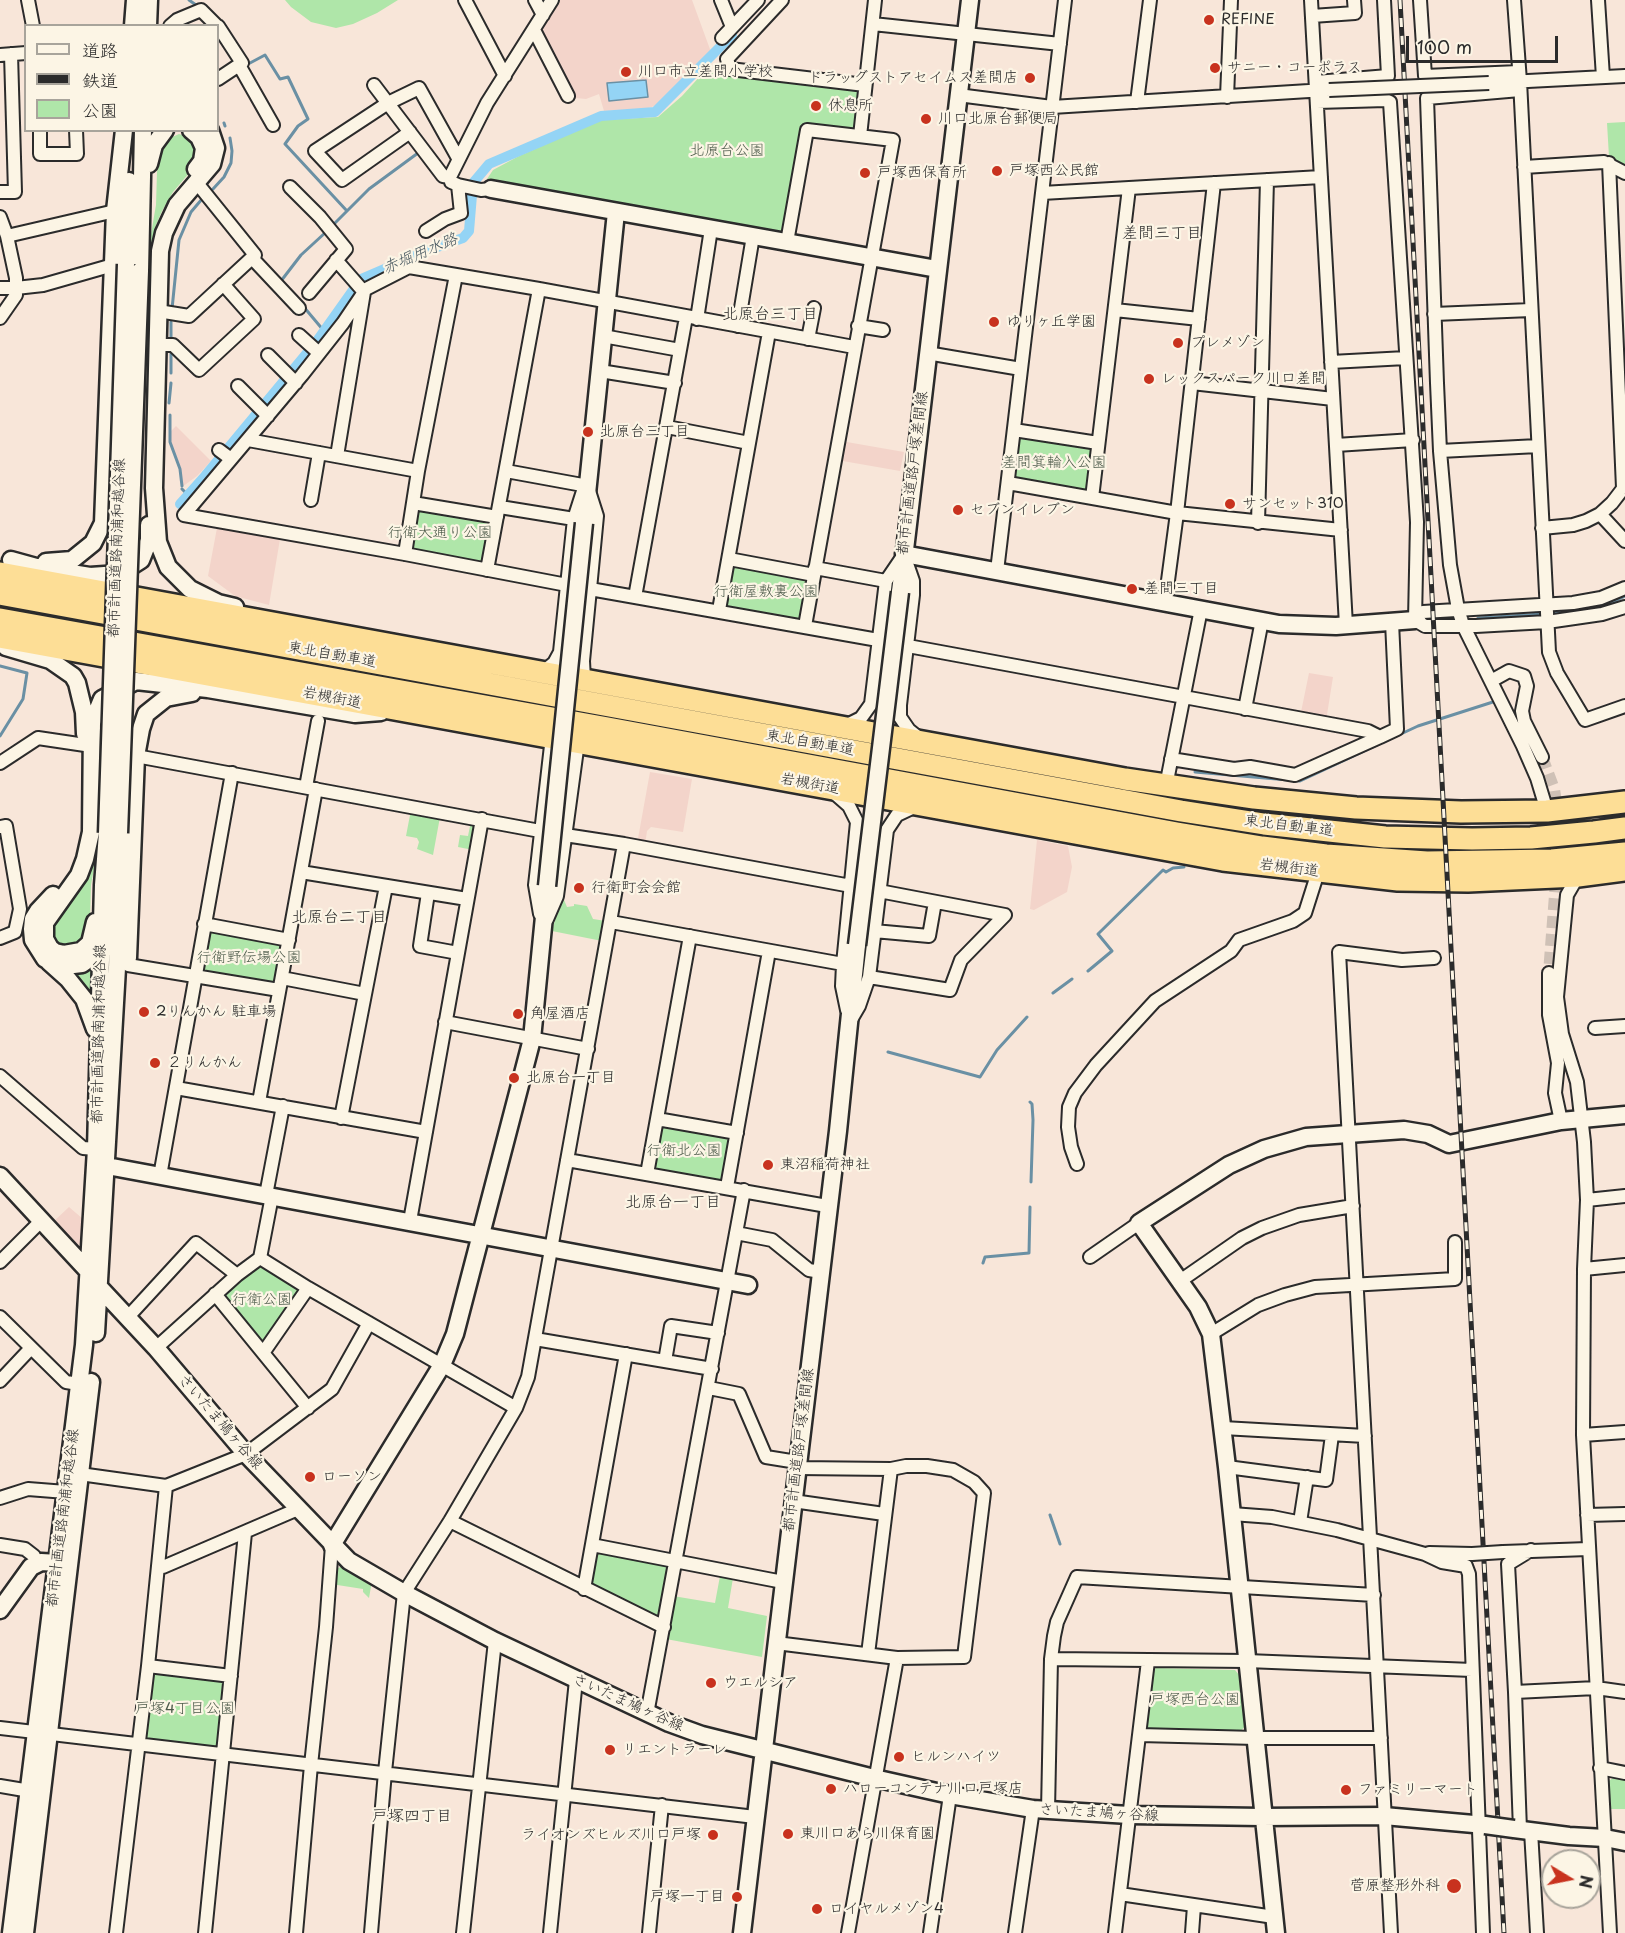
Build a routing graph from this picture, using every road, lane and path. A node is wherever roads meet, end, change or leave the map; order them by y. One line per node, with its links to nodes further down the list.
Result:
1 (28, 0): 25 (street)
2 (135, 0): 26 (street)
3 (149, 0): 27 (street)
4 (465, 0): 40 (street)
5 (535, 0): 23 (street)
6 (552, 0): 23 (street)
7 (722, 0): 31 (street)
8 (741, 0): 22 (street)
9 (758, 0): 22 (street)
10 (782, 0): 46 (street)
11 (875, 0): 30 (street)
12 (970, 0): 34 (street, 都市計画道路戸塚差間線)
13 (1065, 0): 36 (street)
14 (1150, 0): 51 (street)
15 (1231, 0): 50 (street)
16 (1311, 0): 24 (street)
17 (1354, 0): 24 (street)
18 (1384, 0): 47 (street)
19 (1420, 0): 44 (street)
20 (1514, 0): 44 (street)
21 (1598, 0): 42 (street)
22 (746, 12): 31 (street)
23 (543, 15): 33 (street)
24 (1312, 16): 47 (street)
25 (33, 24)
26 (133, 24)
27 (148, 24)
28 (172, 24): 29 (street)
29 (215, 24)
30 (873, 24): 34 (street); 46 (street)
31 (732, 27): 35 (street)
32 (219, 29): 39 (street)
33 (534, 30): 40 (street); 49 (street)
34 (966, 33): 36 (street); 48 (street, 都市計画道路戸塚差間線)
35 (722, 38)
36 (1060, 44): 53 (street)
37 (24, 53): 38 (street)
38 (6, 55): 77 (street)
39 (239, 65): 43 (street); 54 (street)
40 (505, 76): 65 (street)
41 (1625, 76): 42 (street)
42 (1603, 77): 44 (street)
43 (219, 78)
44 (1520, 81): 47 (street, bridge); 67 (street); 107 (street)
45 (374, 85): 52 (street)
46 (866, 85): 64 (street)
47 (1320, 91): 50 (street); 69 (street); 124 (street)
48 (958, 95): 53 (street); 92 (street, 都市計画道路戸塚差間線)
49 (568, 96)
50 (1227, 97): 51 (street)
51 (1137, 102): 53 (street)
52 (388, 103): 63 (street); 63 (street); 65 (street)
53 (1052, 107): 78 (street)
54 (273, 125)
55 (40, 132): 56 (street)
56 (76, 132)
57 (137, 132): 80 (street, 都市計画道路南浦和越谷線)
58 (137, 132): 91 (street, 都市計画道路南浦和越谷線)
59 (137, 132): 79 (street)
60 (164, 132): 80 (street)
61 (193, 132): 165 (street)
62 (211, 132): 71 (street)
63 (410, 132): 72 (street)
64 (860, 136): 87 (street); 88 (street)
65 (458, 158): 72 (street)
66 (1609, 164): 67 (street); 68 (street); 94 (street)
67 (1524, 167): 106 (street)
68 (1625, 173)
69 (1321, 177): 70 (street); 125 (street)
70 (1267, 180): 73 (street); 132 (street)
71 (197, 183): 89 (street); 104 (street)
72 (458, 183): 76 (street); 84 (street)
73 (1214, 183): 75 (street); 110 (street)
74 (290, 186): 90 (street)
75 (1129, 188): 78 (street); 105 (street)
76 (486, 189): 81 (street)
77 (0, 192)
78 (1042, 193): 126 (street)
79 (116, 211): 85 (street); 91 (street)
80 (141, 212): 91 (street, 都市計画道路南浦和越谷線)
81 (616, 212): 83 (street); 101 (street)
82 (0, 217): 85 (street)
83 (711, 229): 86 (street); 109 (street)
84 (426, 231)
85 (7, 236): 98 (street)
86 (753, 236): 87 (street); 111 (street)
87 (787, 242): 88 (street)
88 (870, 257): 92 (street); 112 (street)
89 (252, 258): 95 (street); 102 (street)
90 (336, 260): 96 (street); 100 (street)
91 (126, 267): 98 (street); 165 (street); 224 (street, 都市計画道路南浦和越谷線, bridge)
92 (937, 269): 122 (street, 都市計画道路戸塚差間線)
93 (456, 275): 96 (street); 99 (street); 146 (street)
94 (1619, 276): 150 (street)
95 (223, 284): 104 (street); 118 (street)
96 (359, 287): 120 (street); 145 (street)
97 (0, 288): 98 (street)
98 (16, 288): 108 (street)
99 (539, 289): 101 (street); 147 (street)
100 (309, 293)
101 (606, 301): 109 (street); 116 (street)
102 (299, 308)
103 (814, 308): 117 (street)
104 (158, 310): 118 (street)
105 (1115, 310): 110 (street); 140 (street)
106 (1531, 310): 107 (street); 142 (street)
107 (1434, 314): 143 (street)
108 (0, 318)
109 (691, 318): 111 (street); 121 (street)
110 (1199, 319): 130 (street)
111 (738, 326): 114 (street)
112 (858, 326): 113 (street); 119 (street)
113 (883, 330)
114 (769, 332): 117 (street); 139 (street)
115 (299, 335): 120 (street)
116 (603, 336): 121 (street); 127 (street)
117 (808, 339): 119 (street)
118 (157, 345): 190 (street)
119 (854, 347): 167 (street)
120 (314, 349): 128 (street)
121 (680, 350): 129 (street)
122 (927, 352): 126 (street); 163 (street, 都市計画道路戸塚差間線)
123 (268, 355): 128 (street)
124 (1406, 358): 125 (street); 138 (street)
125 (1331, 362): 133 (street)
126 (1021, 369): 136 (street)
127 (600, 371): 129 (street); 149 (street)
128 (291, 378): 134 (street)
129 (675, 383): 135 (street)
130 (1191, 383): 132 (street); 155 (street)
131 (237, 386): 134 (street)
132 (1262, 392): 133 (street); 158 (street)
133 (1333, 399): 141 (street)
134 (263, 412): 137 (street)
135 (666, 427): 139 (street); 174 (street)
136 (1014, 430): 140 (street); 148 (street)
137 (248, 440): 144 (street); 162 (street)
138 (1413, 440): 141 (street); 183 (street)
139 (749, 443): 164 (street)
140 (1098, 443): 151 (street)
141 (1336, 445): 160 (street)
142 (1538, 446): 143 (street); 159 (street)
143 (1440, 451): 179 (street)
144 (319, 453): 145 (street); 152 (street)
145 (337, 456): 146 (street)
146 (418, 471): 153 (street)
147 (506, 471): 149 (street); 154 (street)
148 (1008, 483): 151 (street); 168 (street)
149 (588, 486): 157 (street); 172 (street)
150 (1624, 487): 156 (street)
151 (1092, 498): 155 (street)
152 (311, 500)
153 (413, 503): 154 (street); 162 (street)
154 (499, 512): 157 (street); 166 (street)
155 (1177, 513): 158 (street); 175 (street)
156 (1600, 514): 159 (street); 161 (street)
157 (579, 521): 170 (street); 242 (street, bridge)
158 (1258, 523): 160 (street)
159 (1542, 528): 176 (street)
160 (1341, 530): 186 (street)
161 (1625, 541)
162 (405, 554): 166 (street)
163 (904, 554): 168 (street); 169 (street); 193 (street); 253 (street, 都市計画道路戸塚差間線, bridge)
164 (729, 559): 167 (street); 180 (street)
165 (4, 564): 190 (highway)
166 (487, 570): 170 (street)
167 (814, 571): 169 (street); 188 (street)
168 (997, 571): 175 (street)
169 (886, 581): 191 (street)
170 (567, 585): 194 (street)
171 (1625, 588): 176 (street)
172 (590, 589): 174 (street); 195 (street)
173 (0, 594): 222 (highway, 東北自動車道)
174 (635, 597): 180 (street)
175 (1165, 603): 178 (street)
176 (1546, 604): 179 (street); 185 (street)
177 (1625, 607): 185 (street)
178 (1201, 609): 182 (street); 198 (street)
179 (1458, 609): 183 (street); 187 (street)
180 (719, 610): 188 (street)
181 (0, 619): 227 (highway, 東北自動車道)
182 (1262, 620): 186 (street); 200 (street)
183 (1415, 620): 184 (street); 187 (street)
184 (1392, 622): 186 (street); 205 (street)
185 (1547, 622): 187 (street); 199 (street)
186 (1346, 625)
187 (1463, 625): 196 (street)
188 (805, 626): 191 (street)
189 (0, 637): 201 (highway, 岩槻街道)
190 (352, 637): 194 (highway)
191 (878, 640): 203 (street)
192 (0, 646): 208 (street)
193 (908, 646): 198 (street); 207 (street)
194 (543, 672): 195 (highway)
195 (584, 679): 203 (highway)
196 (1491, 681): 210 (street); 219 (street)
197 (238, 695): 201 (street); 209 (street); 232 (street)
198 (1184, 698): 200 (street); 211 (street)
199 (1625, 706)
200 (1245, 709): 205 (street)
201 (400, 711): 204 (highway, 岩槻街道)
202 (318, 721): 216 (street)
203 (841, 728): 207 (highway)
204 (552, 737): 206 (highway, 岩槻街道); 223 (street)
205 (1380, 737): 211 (street)
206 (578, 742): 214 (highway, 岩槻街道); 225 (street)
207 (927, 743): 215 (highway)
208 (85, 745): 212 (street); 251 (street)
209 (136, 756): 213 (street); 252 (street)
210 (1542, 757)
211 (1172, 759): 215 (street)
212 (0, 763)
213 (232, 773): 216 (street); 241 (street)
214 (821, 786): 218 (highway, 岩槻街道); 234 (street)
215 (1166, 786): 219 (highway)
216 (311, 788): 220 (street); 229 (street)
217 (1625, 802): 219 (highway)
218 (922, 804): 230 (highway, 岩槻街道); 235 (street)
219 (1547, 811)
220 (482, 819): 223 (street); 238 (street)
221 (0, 827): 245 (street)
222 (1625, 828)
223 (540, 831): 242 (street)
224 (113, 833): 232 (street, 都市計画道路南浦和越谷線); 236 (street, 都市計画道路南浦和越谷線)
225 (565, 835): 226 (street); 242 (street)
226 (624, 844): 234 (street); 240 (street)
227 (1625, 853)
228 (1625, 870): 231 (highway, 岩槻街道)
229 (301, 872): 233 (street); 246 (street)
230 (1318, 872): 231 (highway, 岩槻街道); 281 (street)
231 (1578, 876): 273 (street)
232 (103, 885): 247 (street, 都市計画道路南浦和越谷線)
233 (386, 886): 237 (street); 258 (street)
234 (851, 886): 253 (street)
235 (879, 891): 239 (street); 243 (street)
236 (118, 893): 247 (street); 268 (street, 都市計画道路南浦和越谷線)
237 (429, 893): 238 (street); 249 (street)
238 (467, 900): 249 (street)
239 (935, 902): 243 (street); 256 (street)
240 (610, 922): 244 (street); 265 (street)
241 (204, 924): 246 (street); 255 (street)
242 (543, 929): 263 (street)
243 (874, 931): 256 (street)
244 (690, 936): 248 (street); 274 (street)
245 (0, 938)
246 (289, 940): 257 (street)
247 (101, 951): 251 (street); 264 (street, 都市計画道路南浦和越谷線)
248 (769, 951): 253 (street); 278 (street)
249 (458, 953): 259 (street)
250 (1434, 958): 277 (street)
251 (45, 959): 264 (street)
252 (128, 965): 255 (street); 268 (street)
253 (849, 965): 260 (street, 都市計画道路戸塚差間線)
254 (1549, 974): 275 (street)
255 (195, 976): 257 (street); 267 (street)
256 (869, 977): 260 (street)
257 (280, 984): 258 (street); 269 (street)
258 (365, 994): 272 (street)
259 (446, 1022): 263 (street); 276 (street)
260 (849, 1023): 291 (street, 都市計画道路戸塚差間線)
261 (1625, 1026): 262 (street)
262 (1595, 1028)
263 (532, 1039): 265 (street); 297 (street)
264 (98, 1044): 279 (street, 都市計画道路南浦和越谷線)
265 (588, 1049): 280 (street)
266 (0, 1076): 279 (street)
267 (176, 1088): 269 (street); 285 (street)
268 (111, 1098): 282 (street, 都市計画道路南浦和越谷線)
269 (259, 1102): 270 (street)
270 (283, 1106): 272 (street); 288 (street)
271 (1625, 1115): 273 (street)
272 (341, 1118): 276 (street)
273 (1581, 1118): 275 (street); 290 (street)
274 (657, 1119): 278 (street); 283 (street)
275 (1561, 1121): 277 (street)
276 (426, 1132): 294 (street)
277 (1349, 1132): 292 (street); 295 (street)
278 (737, 1133): 286 (street)
279 (96, 1149): 306 (street, 都市計画道路南浦和越谷線)
280 (567, 1160): 283 (street); 299 (street)
281 (1077, 1164)
282 (107, 1166): 285 (street); 312 (street, 都市計画道路南浦和越谷線)
283 (647, 1174): 286 (street)
284 (0, 1176): 293 (street, さいたま鳩ヶ谷線)
285 (160, 1176): 288 (street)
286 (727, 1187): 287 (street)
287 (744, 1190): 291 (street); 296 (street)
288 (269, 1196): 294 (street); 301 (street)
289 (1625, 1196): 290 (street)
290 (1587, 1200): 304 (street)
291 (827, 1206): 305 (street, 都市計画道路戸塚差間線)
292 (1353, 1206): 309 (street); 310 (street)
293 (41, 1221): 302 (street); 306 (street, さいたま鳩ヶ谷線)
294 (410, 1221): 297 (street)
295 (1139, 1223): 300 (street); 309 (street)
296 (736, 1233): 305 (street); 308 (street)
297 (481, 1234): 299 (street); 326 (street)
298 (1455, 1242): 310 (street)
299 (551, 1248): 308 (street); 320 (street)
300 (1090, 1257)
301 (260, 1258): 307 (street); 313 (street)
302 (0, 1262)
303 (1625, 1264): 304 (street)
304 (1584, 1269): 336 (street)
305 (821, 1272): 339 (street, 都市計画道路戸塚差間線)
306 (90, 1273): 312 (street, さいたま鳩ヶ谷線); 329 (street, 都市計画道路南浦和越谷線)
307 (237, 1275): 314 (street); 316 (street)
308 (728, 1281): 311 (street); 318 (street)
309 (1180, 1281): 319 (street)
310 (1357, 1284): 319 (street); 337 (street)
311 (748, 1285)
312 (100, 1287): 316 (street, さいたま鳩ヶ谷線); 342 (street, 都市計画道路南浦和越谷線)
313 (308, 1288): 317 (street); 323 (street)
314 (215, 1294): 322 (street); 323 (street)
315 (0, 1317): 321 (street)
316 (127, 1318): 322 (street, さいたま鳩ヶ谷線)
317 (369, 1323): 326 (street); 331 (street)
318 (718, 1333): 325 (street); 327 (street)
319 (1211, 1334): 333 (street)
320 (535, 1339): 324 (street); 332 (street)
321 (32, 1348): 328 (street); 329 (street)
322 (156, 1348): 338 (street, さいたま鳩ヶ谷線)
323 (263, 1353): 331 (street)
324 (626, 1354): 325 (street); 359 (street)
325 (665, 1361): 327 (street)
326 (442, 1365): 332 (street); 358 (street)
327 (712, 1370): 330 (street)
328 (0, 1381)
329 (79, 1384): 345 (street, 都市計画道路南浦和越谷線)
330 (709, 1388): 339 (street); 363 (street)
331 (308, 1408): 338 (street)
332 (516, 1408): 353 (street)
333 (1223, 1428): 335 (street); 340 (street)
334 (1625, 1432): 336 (street)
335 (1332, 1435): 337 (street); 343 (street)
336 (1583, 1435): 352 (street)
337 (1365, 1436): 356 (street)
338 (246, 1454): 344 (street); 348 (street, さいたま鳩ヶ谷線)
339 (797, 1465): 341 (street); 347 (street, 都市計画道路戸塚差間線)
340 (1227, 1467): 343 (street); 350 (street)
341 (891, 1469): 349 (street); 377 (street)
342 (80, 1474): 344 (street); 391 (street, 都市計画道路南浦和越谷線)
343 (1307, 1477): 354 (street)
344 (166, 1486): 366 (street)
345 (66, 1492): 346 (street); 365 (street, 都市計画道路南浦和越谷線)
346 (0, 1498)
347 (793, 1501): 349 (street); 367 (street, 都市計画道路戸塚差間線)
348 (298, 1509): 355 (street); 358 (street, さいたま鳩ヶ谷線)
349 (884, 1514): 376 (street)
350 (1232, 1514): 354 (street); 368 (street)
351 (1625, 1514): 352 (street)
352 (1587, 1515): 360 (street)
353 (450, 1521): 369 (street); 370 (street)
354 (1300, 1522): 356 (street)
355 (245, 1533): 366 (street); 384 (street)
356 (1370, 1539): 362 (street); 371 (street)
357 (0, 1545): 364 (street)
358 (332, 1545): 370 (street, さいたま鳩ヶ谷線); 398 (street)
359 (592, 1545): 363 (street); 369 (street)
360 (1588, 1549): 361 (street); 386 (street)
361 (1531, 1550): 362 (street, bridge); 387 (street)
362 (1425, 1554): 383 (street)
363 (676, 1561): 367 (street); 373 (street)
364 (37, 1563): 365 (street); 372 (street)
365 (57, 1563): 391 (street, 都市計画道路南浦和越谷線)
366 (158, 1567): 381 (street)
367 (783, 1582): 375 (street, 都市計画道路戸塚差間線)
368 (1239, 1587): 371 (street); 378 (street); 380 (street)
369 (584, 1588): 373 (street)
370 (404, 1593): 374 (street, さいたま鳩ヶ谷線); 400 (street)
371 (1374, 1594): 382 (street)
372 (0, 1610)
373 (664, 1627): 389 (street)
374 (495, 1641): 385 (street, さいたま鳩ヶ谷線); 403 (street)
375 (776, 1643): 376 (street); 396 (street, 都市計画道路戸塚差間線)
376 (868, 1654): 377 (street)
377 (897, 1658): 402 (street)
378 (1051, 1659): 379 (street); 409 (street)
379 (1148, 1661): 380 (street); 392 (street)
380 (1247, 1661): 382 (street); 393 (street)
381 (148, 1666): 384 (street); 395 (street)
382 (1378, 1666): 383 (street); 394 (street)
383 (1472, 1670): 414 (street)
384 (231, 1676): 397 (street)
385 (576, 1680): 389 (street, さいたま鳩ヶ谷線); 406 (street)
386 (1596, 1688): 387 (street); 388 (street); 399 (street)
387 (1515, 1692): 415 (street)
388 (1625, 1692)
389 (648, 1714): 396 (street, さいたま鳩ヶ谷線)
390 (0, 1728): 391 (street)
391 (43, 1733): 395 (street); 405 (street, 都市計画道路南浦和越谷線); 422 (street, 都市計画道路南浦和越谷線)
392 (1140, 1735): 393 (street); 410 (street)
393 (1256, 1738): 394 (street); 413 (street)
394 (1381, 1738): 411 (street)
395 (138, 1744): 397 (street); 423 (street)
396 (763, 1751): 402 (street, さいたま鳩ヶ谷線); 412 (street, 都市計画道路戸塚差間線)
397 (223, 1753): 398 (street); 424 (street)
398 (311, 1765): 400 (street); 425 (street)
399 (1600, 1768): 401 (street); 416 (street)
400 (385, 1772): 403 (street); 426 (street)
401 (1625, 1773)
402 (874, 1778): 407 (street, さいたま鳩ヶ谷線); 431 (street)
403 (478, 1783): 406 (street); 427 (street)
404 (0, 1786): 405 (street)
405 (30, 1791): 421 (street, 都市計画道路南浦和越谷線)
406 (564, 1794): 408 (street); 428 (street)
407 (950, 1795): 409 (street, さいたま鳩ヶ谷線); 432 (street)
408 (662, 1805): 412 (street); 429 (street)
409 (1040, 1810): 410 (street, さいたま鳩ヶ谷線); 433 (street)
410 (1129, 1815): 413 (street, さいたま鳩ヶ谷線); 418 (street)
411 (1384, 1816): 413 (street, さいたま鳩ヶ谷線); 414 (street, さいたま鳩ヶ谷線); 436 (street)
412 (755, 1817): 430 (street, 都市計画道路戸塚差間線)
413 (1262, 1817): 420 (street)
414 (1482, 1825): 415 (street, さいたま鳩ヶ谷線, bridge); 437 (street)
415 (1522, 1830): 416 (street, さいたま鳩ヶ谷線); 438 (street)
416 (1605, 1838): 417 (street, さいたま鳩ヶ谷線); 439 (street)
417 (1625, 1842)
418 (1120, 1894): 419 (street); 434 (street)
419 (1194, 1906): 420 (street); 435 (street)
420 (1275, 1925)
421 (11, 1933)
422 (25, 1933)
423 (116, 1933)
424 (205, 1933)
425 (296, 1933)
426 (371, 1933)
427 (463, 1933)
428 (550, 1933)
429 (650, 1933)
430 (742, 1933)
431 (848, 1933)
432 (930, 1933)
433 (1015, 1933)
434 (1115, 1933)
435 (1192, 1933)
436 (1391, 1933)
437 (1483, 1933)
438 (1537, 1933)
439 (1610, 1933)

